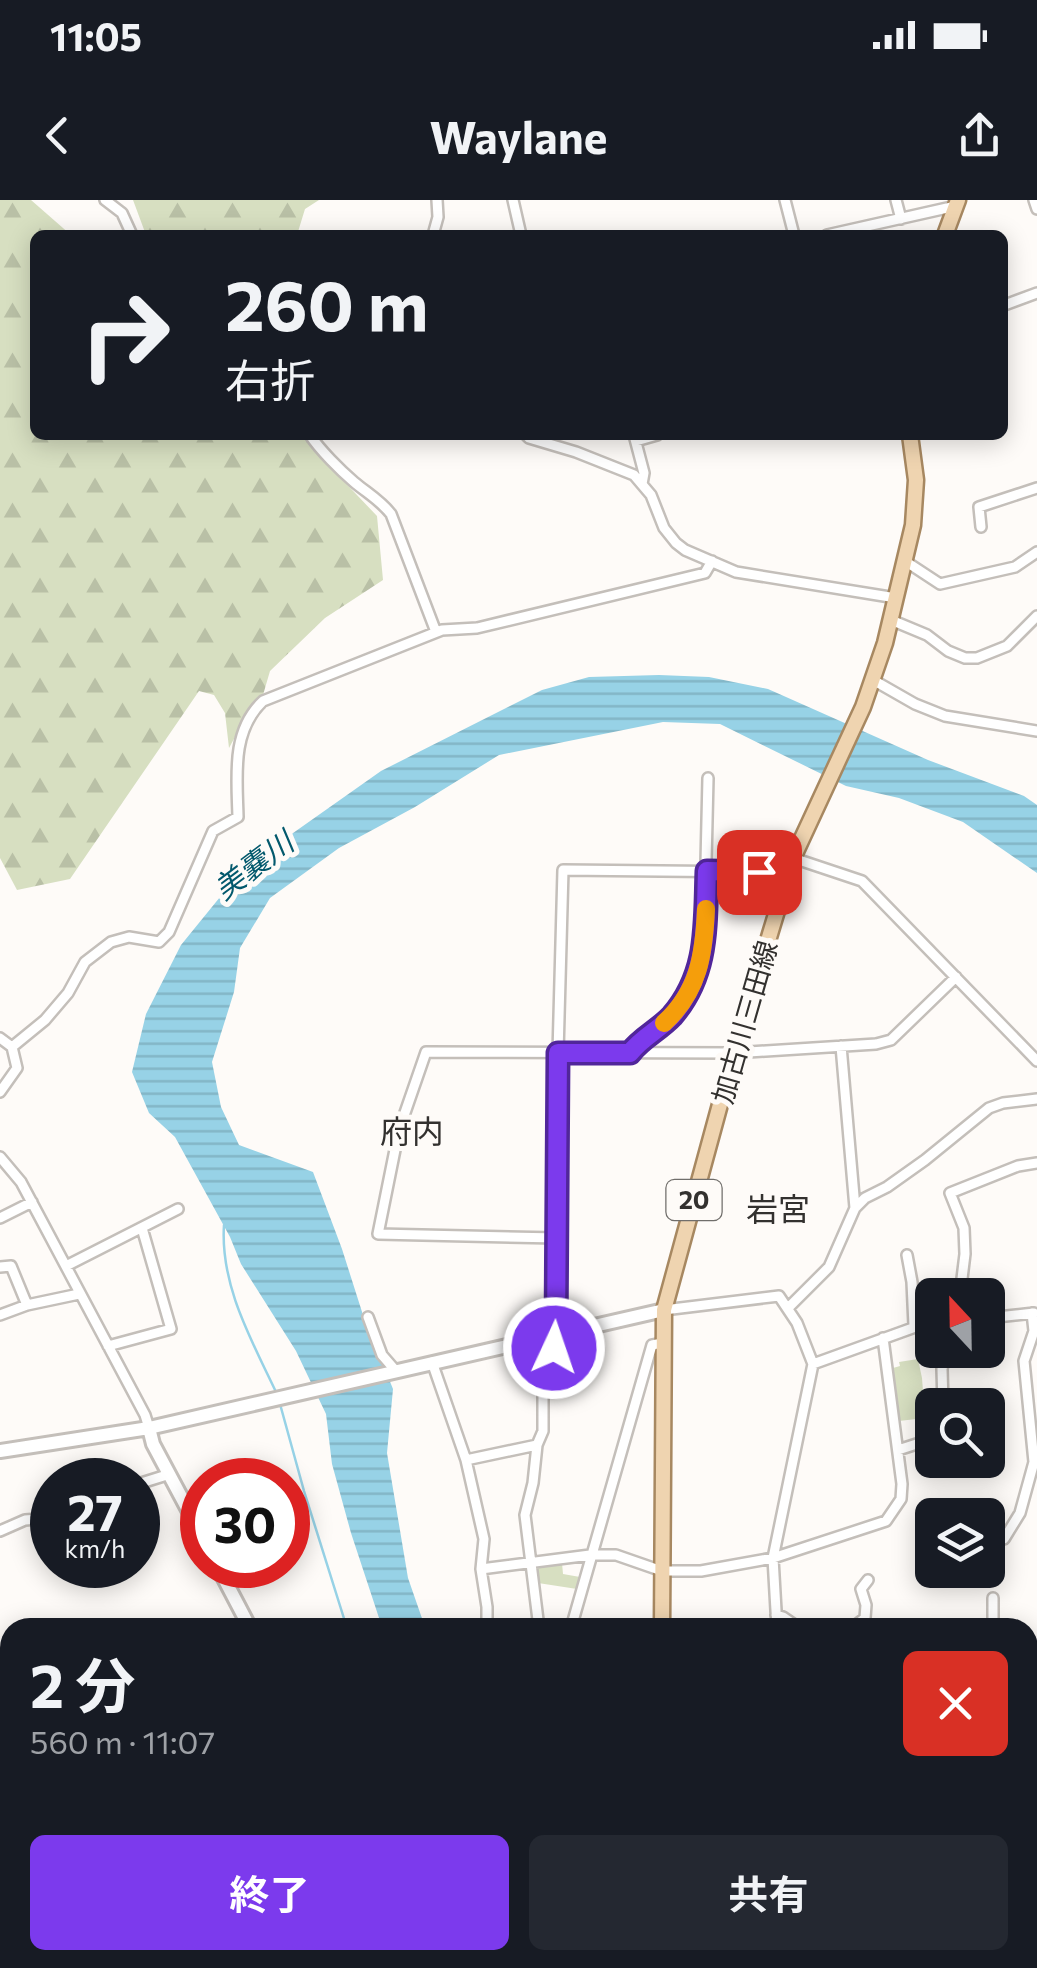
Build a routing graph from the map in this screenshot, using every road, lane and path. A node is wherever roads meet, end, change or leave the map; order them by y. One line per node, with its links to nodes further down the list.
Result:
1 (105, 200): 10 (street)
2 (437, 200): 11 (street)
3 (513, 200): 12 (street)
4 (786, 200): 13 (street)
5 (896, 200): 9 (street)
6 (1034, 200): 8 (street)
7 (957, 203): 9 (street); 15 (main road)
8 (1037, 209)
9 (901, 219): 14 (street)
10 (130, 230)
11 (434, 230)
12 (520, 230)
13 (793, 230)
14 (850, 230)
15 (947, 230)
16 (1037, 294): 17 (street)
17 (1008, 304)
18 (313, 440): 31 (street)
19 (536, 440): 22 (street)
20 (636, 440): 22 (street)
21 (911, 440): 27 (main road, 加古川三田線 / 20)
22 (642, 484): 26 (street)
23 (1037, 488): 24 (street)
24 (981, 527)
25 (1037, 552): 27 (street)
26 (712, 561): 28 (street); 31 (street)
27 (905, 561): 28 (main road, 加古川三田線 / 20)
28 (896, 598): 30 (main road, 加古川三田線 / 20)
29 (1037, 616): 30 (street)
30 (891, 620): 32 (main road, 加古川三田線 / 20)
31 (436, 632): 40 (street)
32 (873, 680): 33 (street); 35 (main road, 加古川三田線 / 20)
33 (1037, 731)
34 (708, 778): 36 (street)
35 (793, 858): 36 (street); 37 (street); 43 (main road, 加古川三田線 / 20)
36 (707, 871): 41 (street); 42 (street)
37 (956, 977): 39 (street); 44 (street)
38 (0, 1038): 40 (street)
39 (841, 1046): 43 (street); 50 (street)
40 (12, 1047): 45 (street)
41 (558, 1053): 42 (street); 54 (street); 54 (street)
42 (630, 1053): 43 (street)
43 (734, 1053): 62 (main road, 加古川三田線 / 20)
44 (1037, 1062)
45 (0, 1092)
46 (1037, 1099): 50 (street)
47 (0, 1157): 49 (street)
48 (1037, 1162): 58 (street)
49 (32, 1202): 52 (street); 56 (street)
50 (855, 1208): 61 (street)
51 (178, 1209): 53 (street)
52 (0, 1218)
53 (142, 1228): 56 (street); 71 (street)
54 (557, 1238): 68 (street)
55 (907, 1255): 67 (street)
56 (66, 1266): 59 (street)
57 (0, 1267): 60 (street)
58 (962, 1278)
59 (79, 1294): 60 (street); 71 (street)
60 (27, 1305): 64 (street)
61 (788, 1308): 62 (street); 73 (street)
62 (664, 1310): 68 (street); 70 (main road, 加古川三田線 / 20)
63 (1035, 1313): 65 (street); 86 (street)
64 (0, 1315)
65 (1005, 1316)
66 (368, 1317): 74 (street)
67 (914, 1326): 69 (street)
68 (556, 1333): 72 (street); 77 (street)
69 (883, 1338): 73 (street); 78 (street)
70 (662, 1343): 87 (street); 91 (main road, 加古川三田線 / 20)
71 (108, 1346): 75 (street)
72 (432, 1362): 74 (street); 80 (street)
73 (813, 1364): 88 (street)
74 (395, 1370): 75 (street)
75 (149, 1428): 79 (street); 81 (street)
76 (915, 1444): 78 (street)
77 (537, 1446): 80 (street); 89 (street)
78 (898, 1450): 88 (street)
79 (0, 1451)
80 (466, 1460): 90 (street)
81 (170, 1474): 82 (street); 83 (street)
82 (160, 1477)
83 (180, 1493)
84 (30, 1520): 85 (street)
85 (0, 1530)
86 (1005, 1538)
87 (590, 1555): 89 (street); 91 (street); 99 (street)
88 (773, 1558): 91 (street); 95 (street)
89 (531, 1564): 90 (street); 98 (street)
90 (481, 1569): 97 (street)
91 (662, 1571): 100 (main road, 加古川三田線 / 20)
92 (868, 1580): 102 (street)
93 (230, 1588): 96 (street)
94 (993, 1598): 103 (street)
95 (776, 1615): 101 (street)
96 (245, 1618)
97 (488, 1618)
98 (538, 1618)
99 (573, 1618)
100 (662, 1618)
101 (785, 1618)
102 (866, 1618)
103 (993, 1618)

